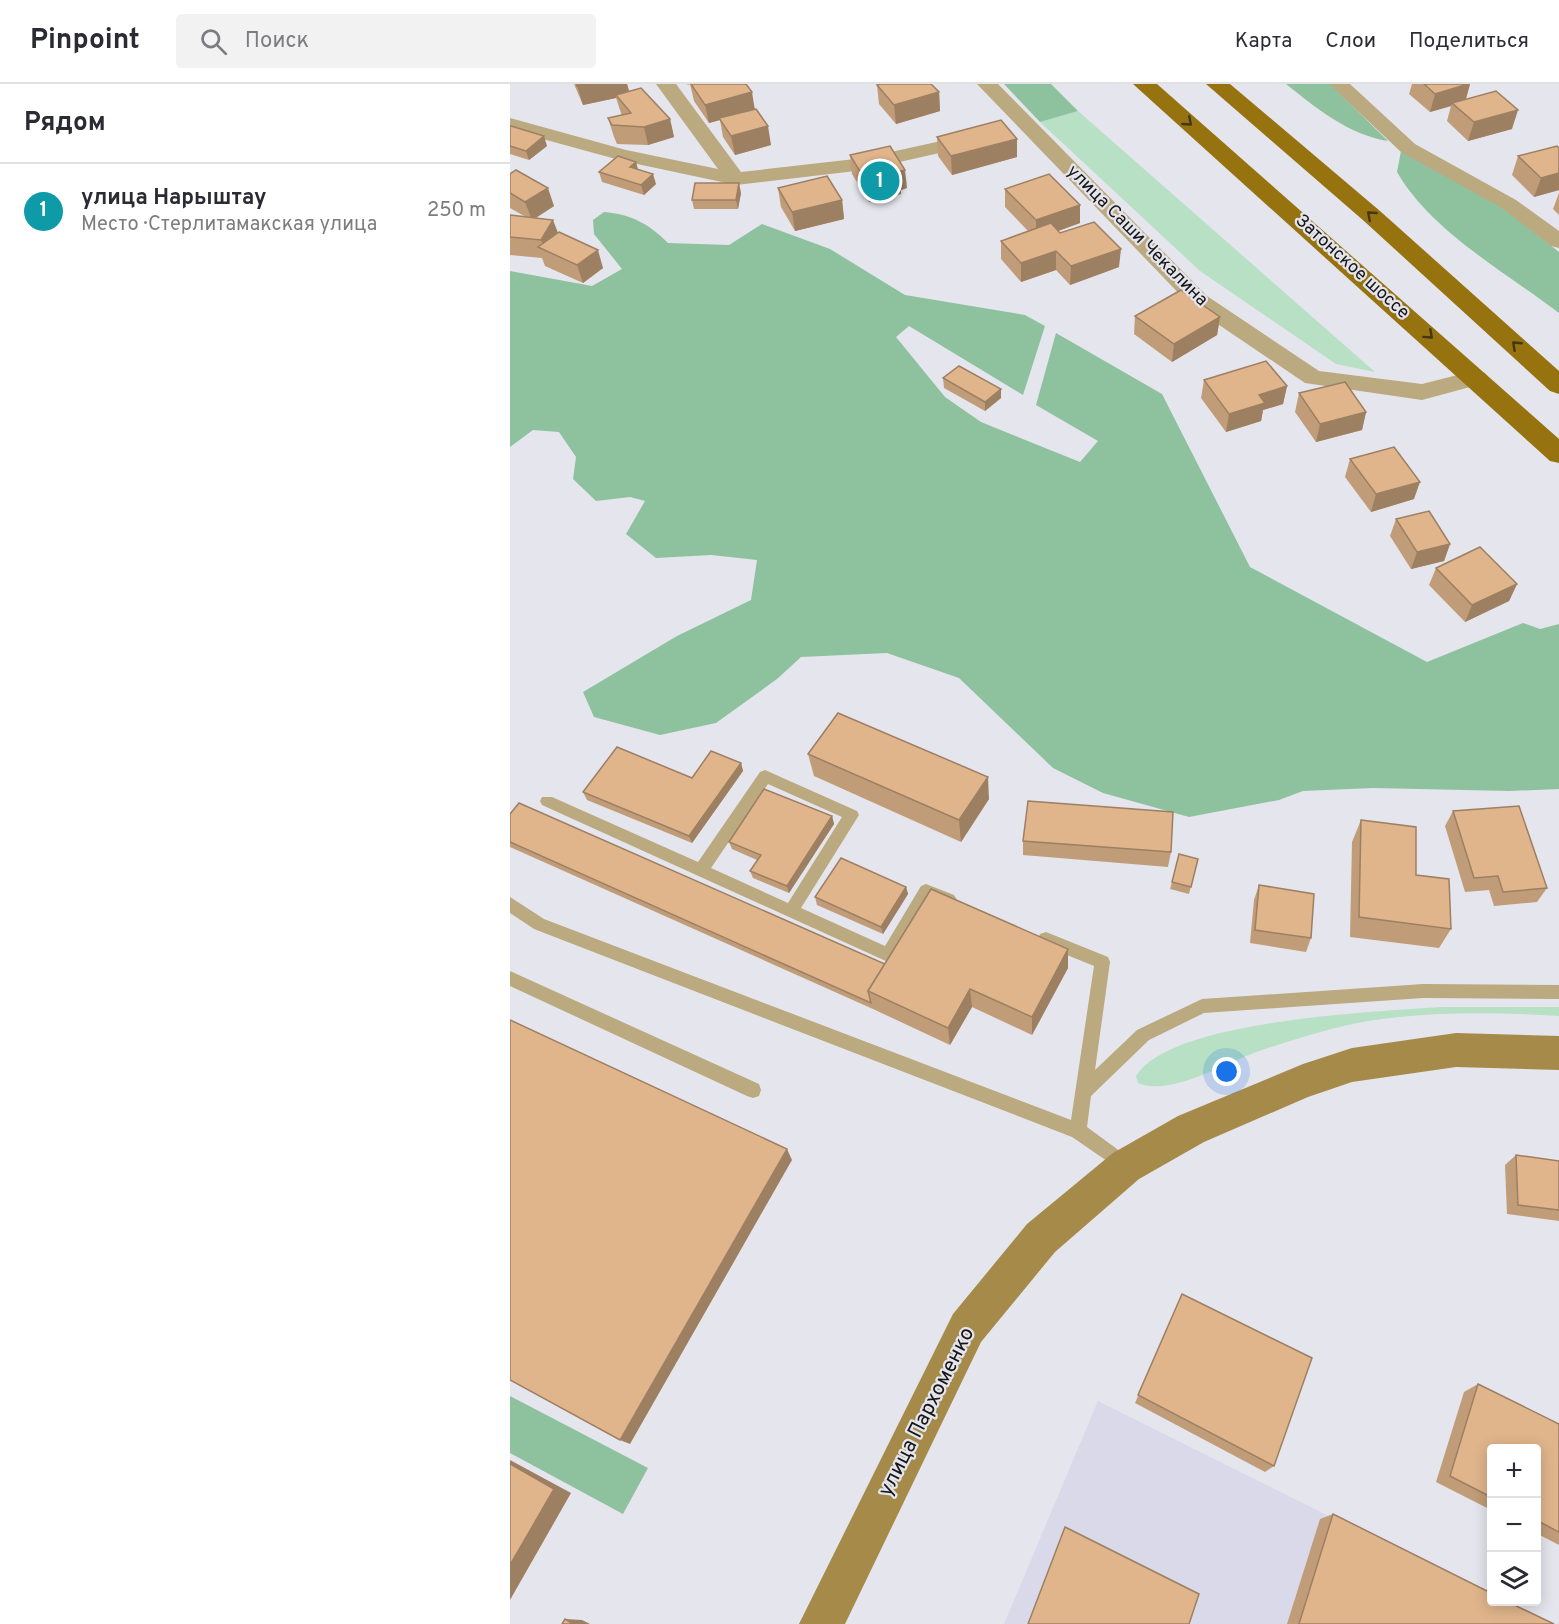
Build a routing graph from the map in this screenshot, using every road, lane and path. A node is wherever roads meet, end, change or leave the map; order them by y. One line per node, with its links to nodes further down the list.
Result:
1 (666, 84): 8 (street)
2 (987, 84): 7 (street, улица Саши Чекалина)
3 (1144, 84): 10 (main road, Затонское шоссе, one-way to 10)
4 (1217, 84): 11 (main road, one-way to 4)
5 (1339, 84): 9 (street)
6 (510, 124): 8 (street)
7 (1029, 128): 8 (street); 10 (street, улица Саши Чекалина)
8 (736, 179)
9 (1559, 241)
10 (1477, 378): 12 (main road, Затонское шоссе)
11 (1559, 385)
12 (1559, 454)
13 (548, 801): 14 (lane)
14 (701, 870): 17 (lane); 17 (lane)
15 (510, 904): 24 (lane)
16 (959, 904): 17 (lane)
17 (791, 911)
18 (1036, 935): 23 (lane)
19 (510, 978): 22 (lane)
20 (1559, 992): 23 (lane)
21 (1553, 1051): 25 (main road, улица Пархоменко)
22 (753, 1090)
23 (1082, 1094): 24 (lane)
24 (1078, 1131): 25 (lane)
25 (1126, 1166): 26 (main road, улица Пархоменко)
26 (821, 1624)

